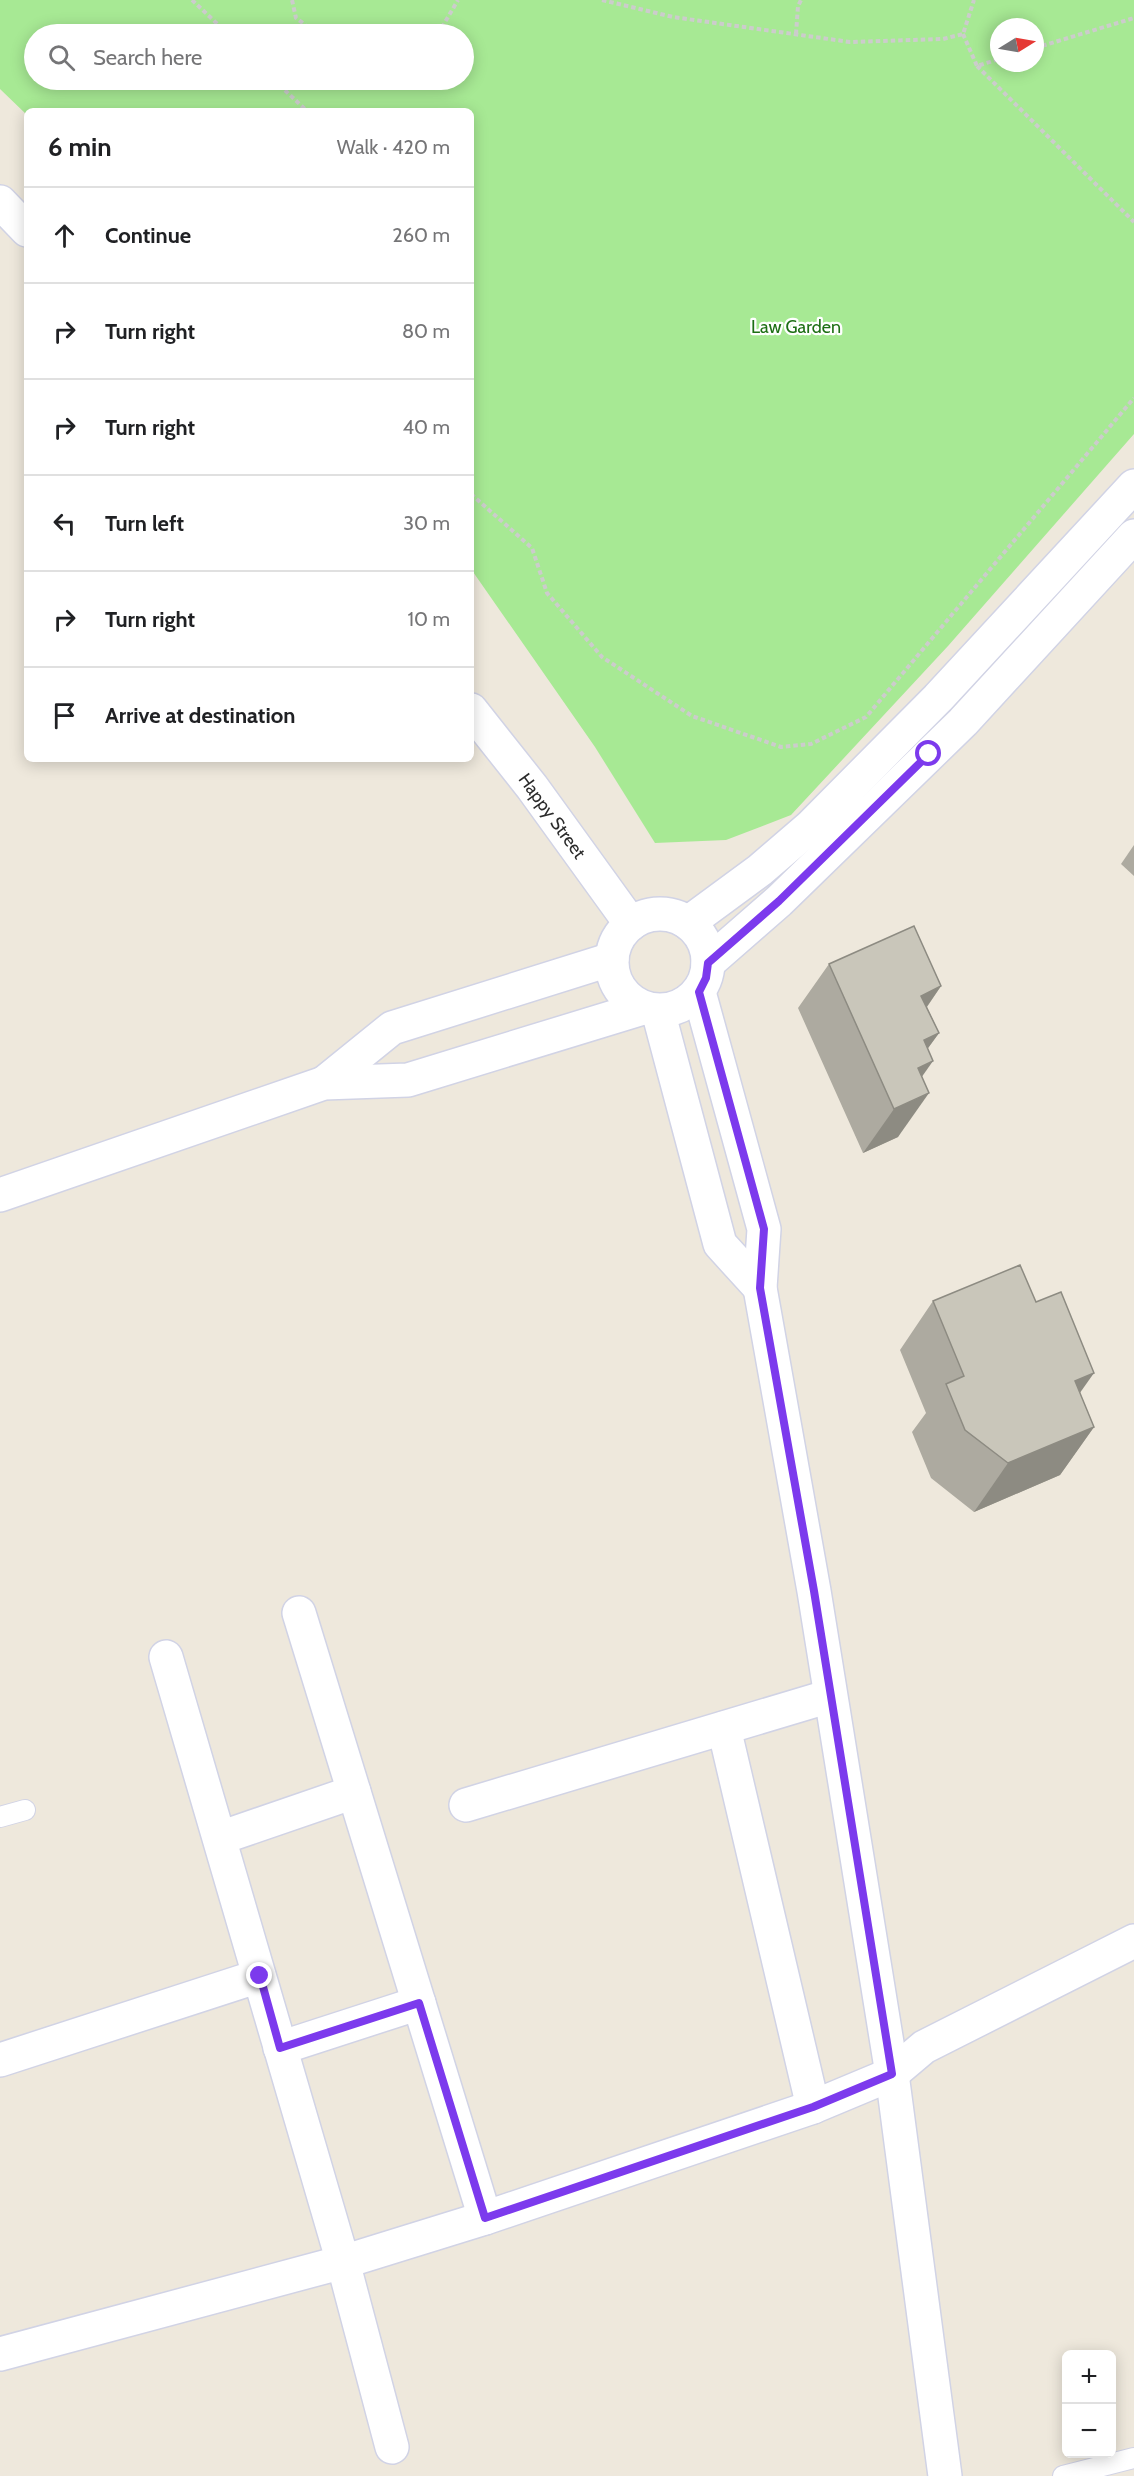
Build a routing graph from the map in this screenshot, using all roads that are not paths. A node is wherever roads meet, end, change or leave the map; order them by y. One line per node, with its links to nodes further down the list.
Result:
1 (0, 202): 2 (street)
2 (24, 227)
3 (1134, 486): 6 (street)
4 (1134, 536): 9 (street)
5 (474, 714): 7 (street, Happy Street)
6 (688, 923): 7 (street); 9 (street)
7 (631, 924): 8 (street)
8 (612, 959): 10 (street); 11 (street)
9 (704, 977): 10 (street); 13 (street)
10 (650, 1010): 11 (street); 13 (street)
11 (324, 1083): 12 (street)
12 (0, 1195)
13 (760, 1288): 16 (street)
14 (299, 1613): 18 (street)
15 (166, 1657): 22 (street)
16 (830, 1696): 17 (street); 28 (street)
17 (724, 1728): 19 (street); 29 (street)
18 (354, 1792): 22 (street); 25 (street)
19 (466, 1806)
20 (25, 1810): 21 (lane)
21 (0, 1817)
22 (220, 1838): 24 (street)
23 (1134, 1941): 28 (street)
24 (260, 1976): 26 (street); 27 (street)
25 (419, 2003): 26 (street); 30 (street)
26 (280, 2048): 31 (street)
27 (0, 2060)
28 (892, 2074): 29 (street); 35 (street)
29 (813, 2107): 30 (street)
30 (485, 2218): 31 (street)
31 (343, 2262): 32 (street); 33 (street)
32 (0, 2354)
33 (392, 2447)
34 (1134, 2458): 36 (lane)
35 (945, 2476)
36 (1063, 2476)

